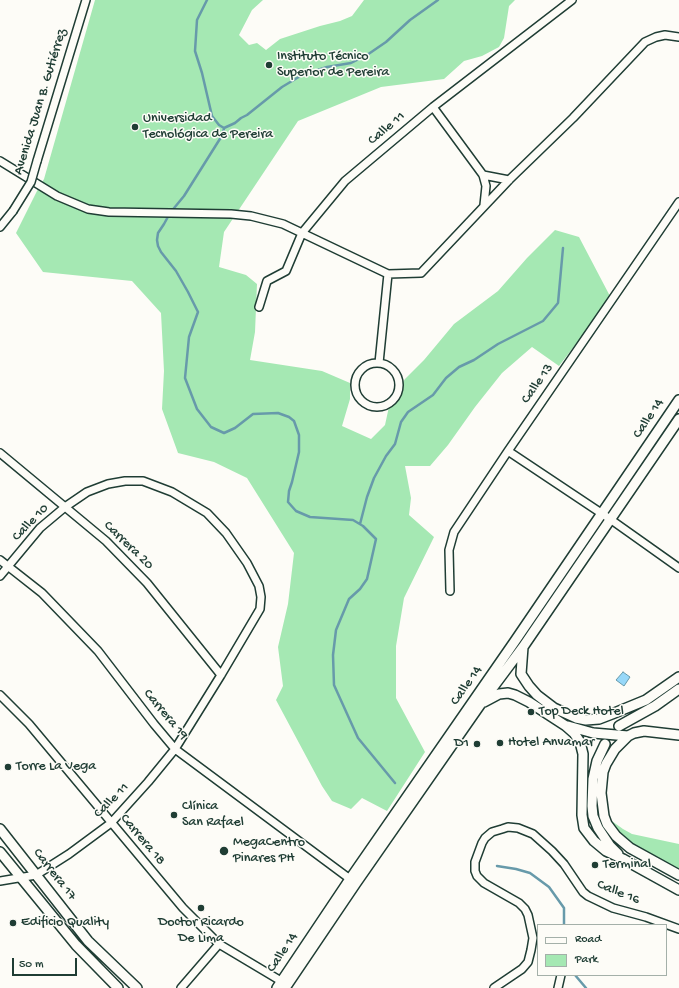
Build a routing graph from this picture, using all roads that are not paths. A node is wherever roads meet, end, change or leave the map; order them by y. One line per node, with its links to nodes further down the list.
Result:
1 (86, 0): 10 (street, Avenida Juan B. Gutiérrez, bridge)
2 (572, 0): 4 (street, Calle 11)
3 (679, 37): 7 (street)
4 (434, 107): 6 (street); 11 (street, Calle 11)
5 (0, 161): 11 (street)
6 (483, 175): 7 (street); 9 (street)
7 (508, 180): 9 (street)
8 (679, 202): 17 (street, Calle 13)
9 (484, 205): 12 (street)
10 (0, 227)
11 (302, 234): 12 (street); 13 (street, Calle 11)
12 (388, 274): 14 (street)
13 (259, 308)
14 (379, 363): 14 (street)
15 (679, 400): 20 (main road, Calle 14)
16 (679, 419): 21 (main road, Calle 14)
17 (508, 451): 20 (street); 26 (street, Calle 13)
18 (0, 453): 19 (street, Carrera 20)
19 (65, 507): 23 (street, Calle 10); 31 (street, Carrera 20); 31 (street, Calle 10)
20 (602, 514): 21 (street); 29 (main road, Calle 14)
21 (610, 519): 24 (street); 27 (main road, Calle 14)
22 (0, 560): 23 (street, Carrera 19)
23 (8, 567): 25 (street, Calle 10); 41 (street, Carrera 19)
24 (679, 568)
25 (0, 576)
26 (450, 591)
27 (523, 648): 28 (main road, Calle 14); 30 (main road)
28 (505, 671): 29 (main road); 30 (main road); 35 (main road, Calle 14)
29 (493, 673): 49 (main road, Calle 14)
30 (521, 674): 32 (main road)
31 (221, 675): 41 (street, Calle 11)
32 (679, 677)
33 (679, 689): 37 (main road)
34 (0, 695): 42 (street, Carrera 18)
35 (482, 702): 36 (main road); 56 (main road, Calle 14)
36 (566, 726): 39 (main road); 45 (main road)
37 (619, 726)
38 (679, 735): 39 (main road)
39 (628, 736): 47 (main road)
40 (605, 744): 45 (main road)
41 (175, 749): 42 (street, Calle 11); 49 (street, Carrera 19)
42 (111, 823): 46 (street, Calle 11); 55 (street, Carrera 18)
43 (0, 829): 46 (main road, Carrera 17)
44 (0, 852): 48 (main road, Carrera 17)
45 (623, 859): 51 (main road)
46 (36, 875): 48 (street, Calle 11); 60 (main road, Carrera 17)
47 (679, 875)
48 (20, 878): 50 (street, Calle 11); 59 (main road, Carrera 17)
49 (350, 879): 58 (main road, Calle 14)
50 (0, 881)
51 (679, 890)
52 (666, 924): 63 (street, Calle 16)
53 (667, 925): 54 (street, Calle 16)
54 (679, 929)
55 (219, 944): 58 (street, Carrera 18); 61 (street)
56 (303, 961): 58 (main road, Calle 14); 62 (main road)
57 (561, 976): 64 (street)
58 (280, 986)
59 (118, 988)
60 (137, 988)
61 (182, 988)
62 (293, 988)
63 (494, 988)
64 (558, 988)

